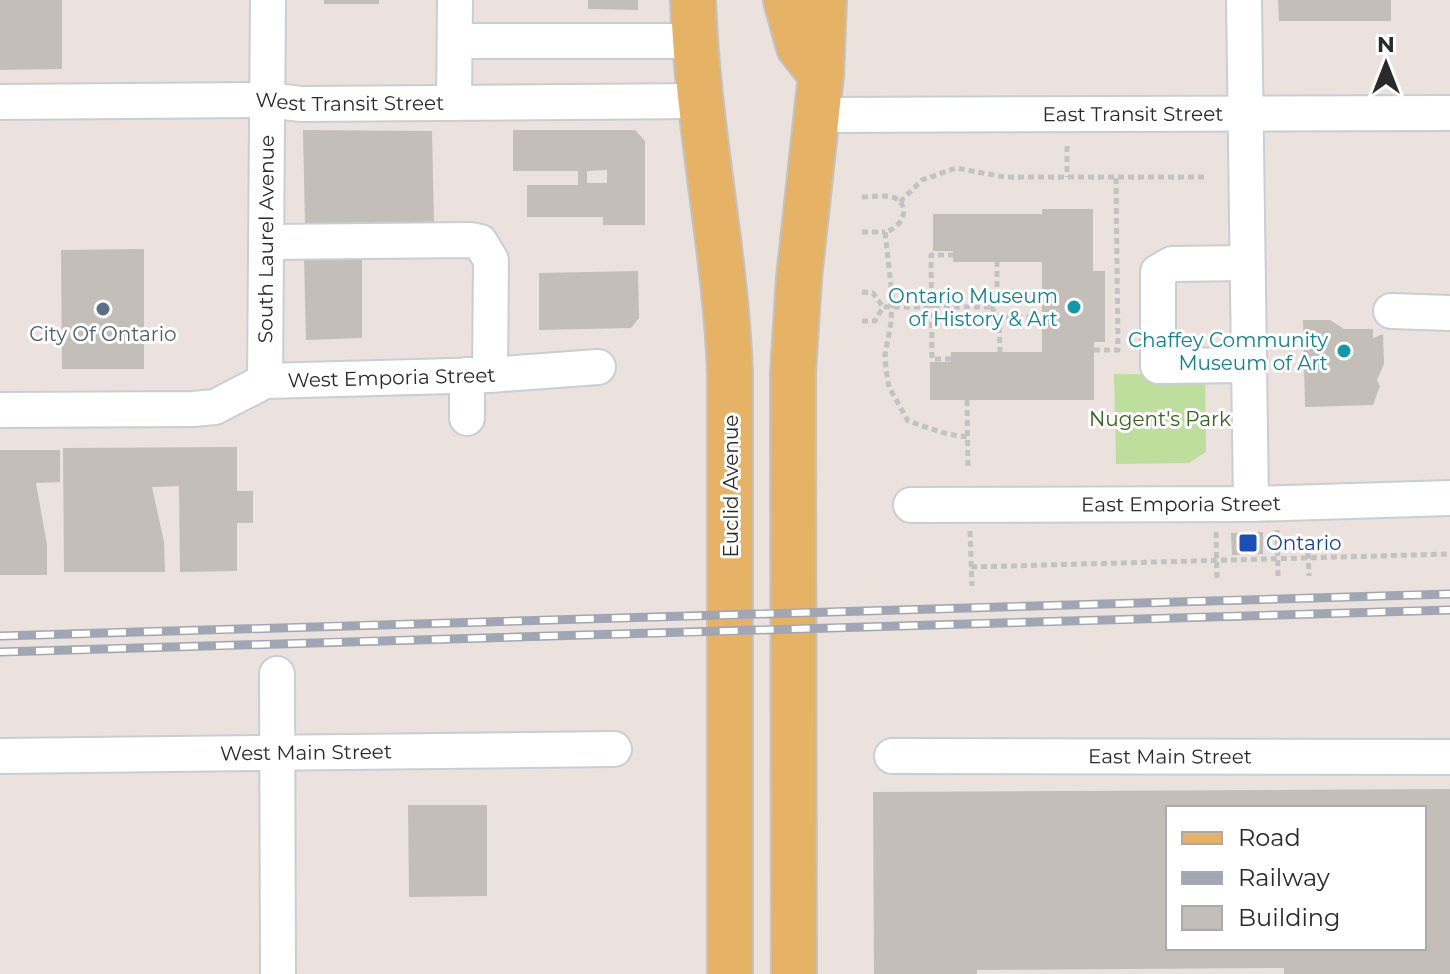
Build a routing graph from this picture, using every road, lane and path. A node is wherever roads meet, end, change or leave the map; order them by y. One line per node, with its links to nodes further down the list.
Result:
1 (268, 0): 9 (street, South Laurel Avenue)
2 (455, 0): 7 (street)
3 (786, 0): 8 (main road)
4 (824, 0): 8 (main road)
5 (1244, 0): 13 (street)
6 (694, 21): 7 (street); 10 (main road, Euclid Avenue)
7 (455, 41): 12 (street)
8 (819, 95): 13 (street, East Transit Street); 73 (main road)
9 (268, 100): 11 (street, West Transit Street); 12 (street, West Transit Street); 23 (street, South Laurel Avenue)
10 (700, 101): 12 (street, West Transit Street); 72 (main road, Euclid Avenue)
11 (0, 102)
12 (454, 103)
13 (1244, 113): 14 (street, East Transit Street); 26 (street)
14 (1450, 113)
15 (1067, 146): 18 (path)
16 (1116, 177): 17 (path); 18 (path); 39 (path)
17 (1207, 177)
18 (1067, 178): 20 (path)
19 (862, 197): 20 (path)
20 (900, 202): 22 (path)
21 (862, 232): 22 (path)
22 (885, 232): 31 (path)
23 (267, 242): 44 (street); 45 (street, South Laurel Avenue)
24 (953, 255): 32 (path)
25 (997, 262): 28 (path)
26 (1246, 263): 42 (street); 42 (street)
27 (862, 292): 30 (path)
28 (997, 297): 29 (path); 33 (path)
29 (1042, 297)
30 (883, 307): 31 (path); 38 (path)
31 (892, 307): 32 (path); 49 (path)
32 (931, 307): 33 (path); 41 (path)
33 (991, 307): 36 (path)
34 (1391, 311): 35 (street)
35 (1450, 313)
36 (999, 317): 37 (path); 40 (path)
37 (1042, 317)
38 (862, 321)
39 (1094, 350)
40 (1000, 352)
41 (951, 359)
42 (1248, 365): 52 (street)
43 (598, 367): 44 (street, West Emporia Street)
44 (479, 375): 45 (street, West Emporia Street); 48 (street)
45 (265, 381): 47 (street, West Emporia Street)
46 (967, 400): 49 (path)
47 (0, 410)
48 (467, 418)
49 (968, 437): 50 (path)
50 (968, 468)
51 (1450, 498): 52 (street, East Emporia Street)
52 (1264, 503): 53 (street, East Emporia Street); 58 (path)
53 (1215, 504): 55 (street, East Emporia Street); 59 (path)
54 (911, 505): 55 (street, East Emporia Street)
55 (969, 505): 60 (path)
56 (1450, 554): 57 (path)
57 (1309, 555): 58 (path); 61 (path)
58 (1278, 558): 59 (path); 62 (path)
59 (1217, 559): 60 (path); 63 (path)
60 (971, 567): 64 (path)
61 (1309, 576)
62 (1278, 577)
63 (1217, 579)
64 (972, 586)
65 (277, 674): 67 (street)
66 (614, 749): 67 (street, West Main Street)
67 (277, 753): 68 (street, West Main Street); 71 (street)
68 (0, 756)
69 (892, 756): 70 (street, East Main Street)
70 (1450, 757)
71 (278, 974)
72 (730, 974)
73 (794, 974)

